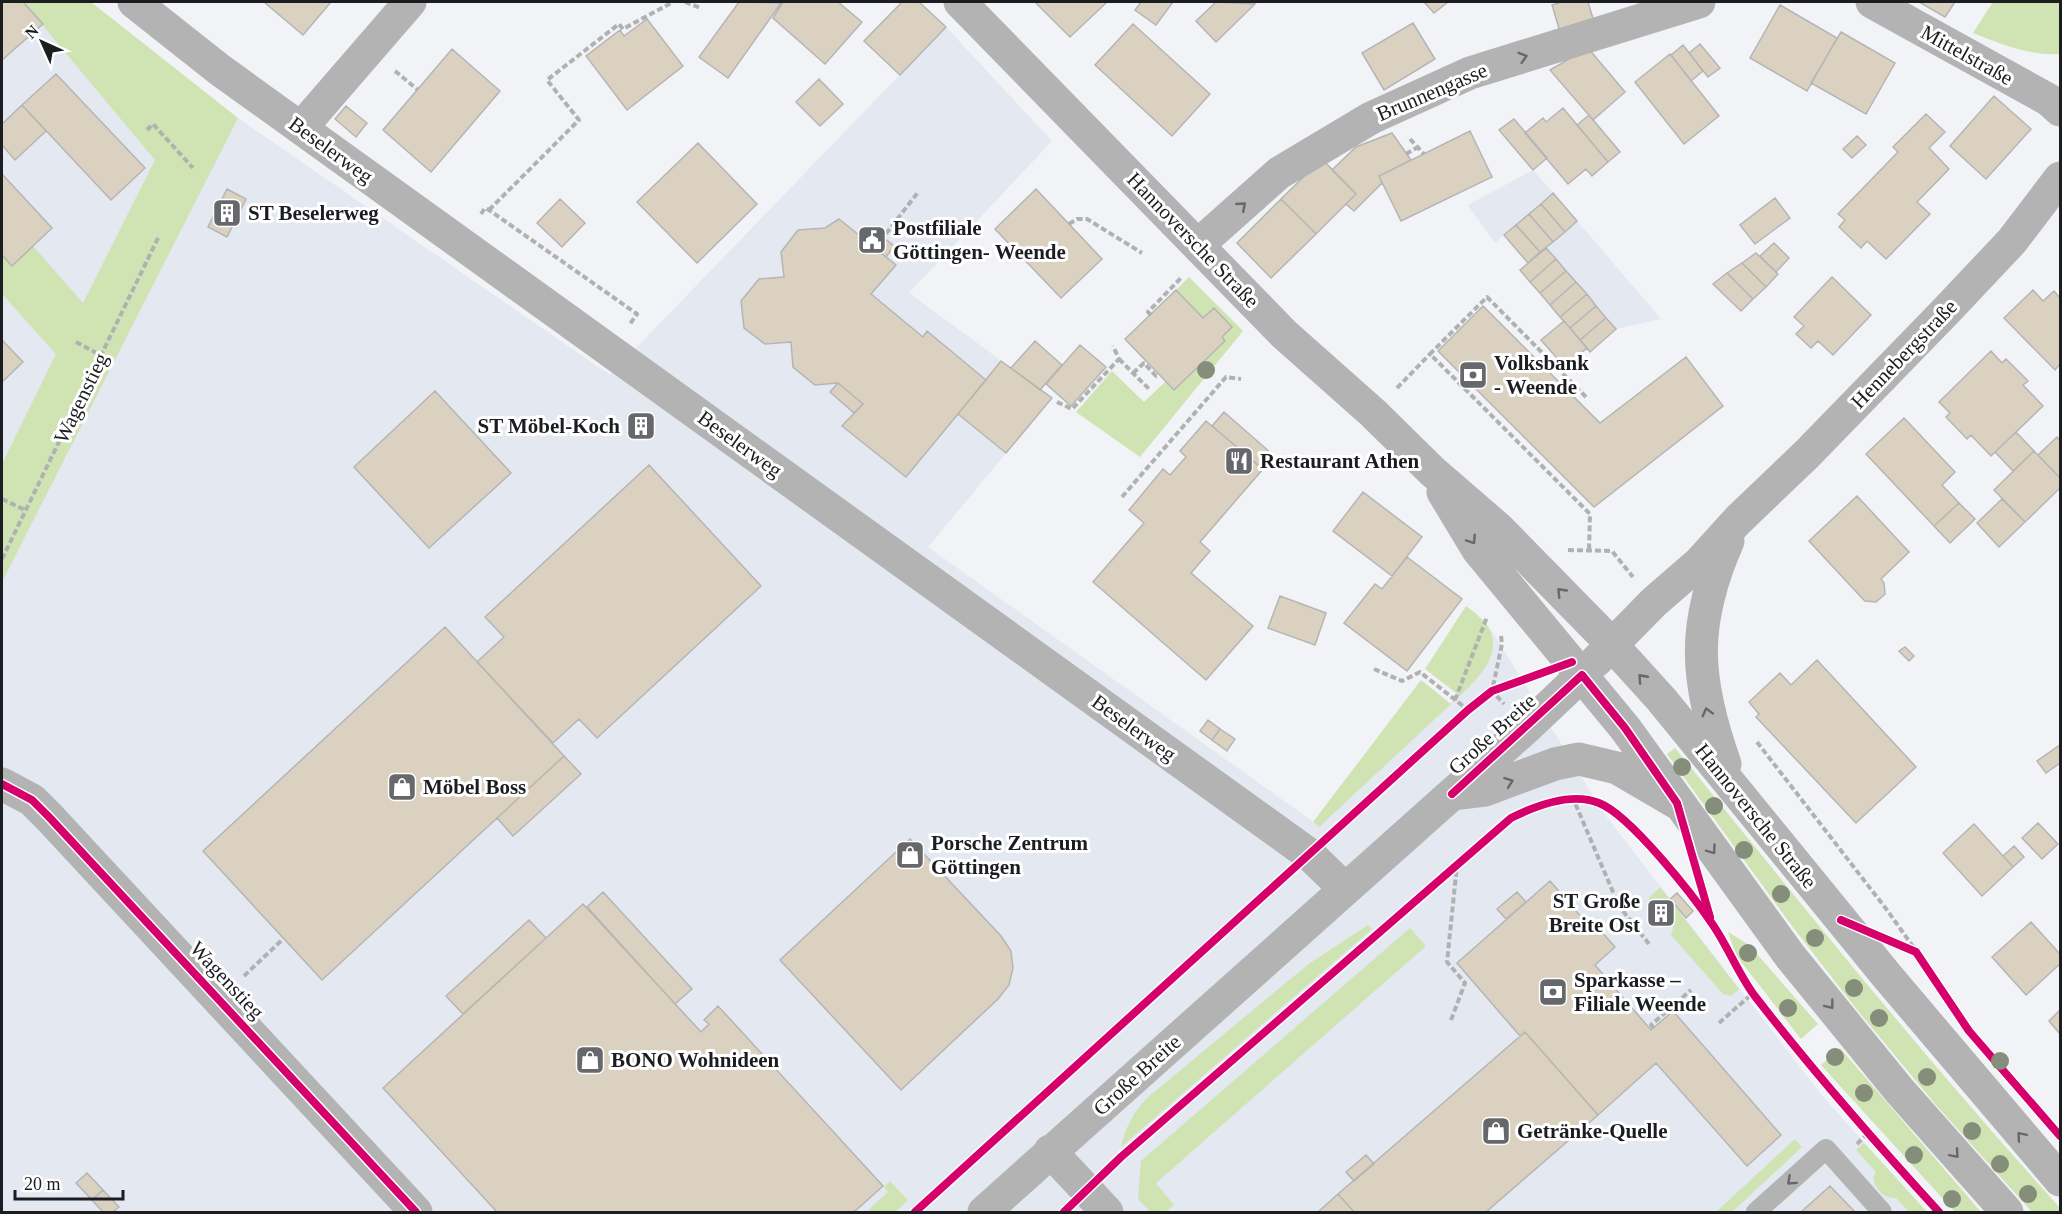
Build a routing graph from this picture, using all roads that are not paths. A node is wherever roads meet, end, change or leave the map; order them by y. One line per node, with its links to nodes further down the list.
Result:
1 (134, 2): 7 (street, Beselerweg)
2 (410, 2): 7 (street)
3 (960, 2): 9 (street, Hannoversche Straße)
4 (1699, 2): 9 (street, Brunnengasse, one-way to 4)
5 (1872, 2): 6 (street, Mittelstraße)
6 (2061, 110)
7 (301, 128): 18 (street, Beselerweg)
8 (2061, 178): 11 (street, Hennebergstraße)
9 (1197, 245): 10 (street, Hannoversche Straße)
10 (1432, 471): 12 (street, Hannoversche Straße, one-way to 10); 13 (street, Hannoversche Straße, one-way to 13)
11 (1738, 520): 12 (street, Hennebergstraße); 15 (street, one-way to 11)
12 (1607, 640): 13 (street, Große Breite); 15 (street, Hannoversche Straße, one-way to 12)
13 (1577, 668): 16 (street, Große Breite); 17 (street, Hannoversche Straße)
14 (2, 784): 21 (street, Wagenstieg)
15 (1733, 787): 20 (street, Hannoversche Straße, one-way to 15)
16 (1452, 794): 17 (street, Große Breite, one-way to 17); 18 (street, Große Breite)
17 (1677, 802): 26 (street, Hannoversche Straße, one-way to 26)
18 (1344, 888): 19 (street, Große Breite)
19 (1050, 1151): 22 (street, Große Breite); 23 (street)
20 (2061, 1180)
21 (416, 1212)
22 (984, 1212)
23 (1107, 1212)
24 (1756, 1212): 25 (lane, one-way to 24)
25 (1882, 1212)
26 (2007, 1212)

